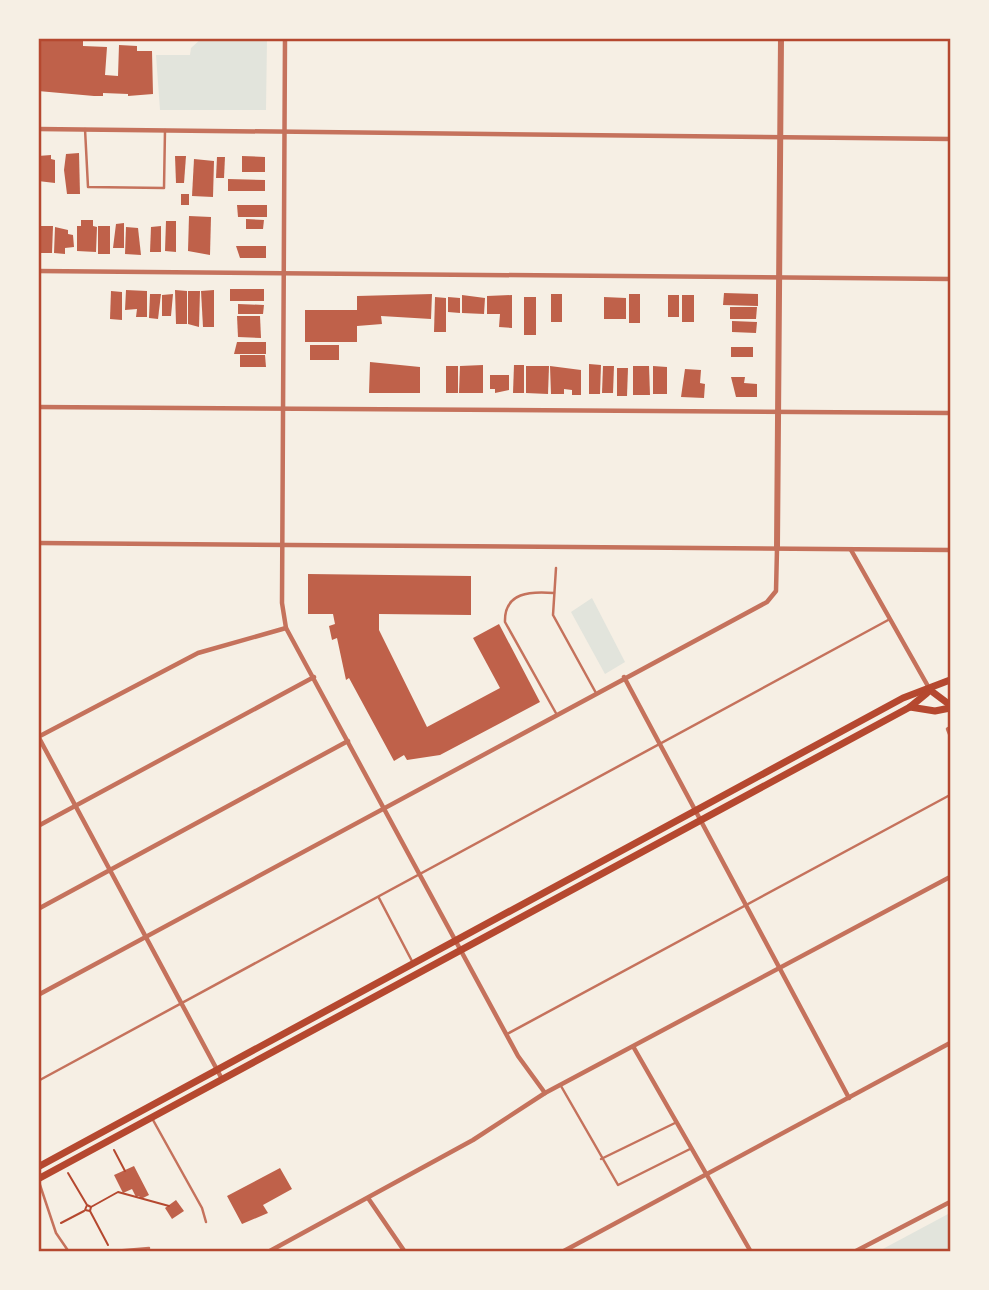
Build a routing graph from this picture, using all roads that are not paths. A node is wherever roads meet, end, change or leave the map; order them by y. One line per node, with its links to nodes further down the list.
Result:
1 (285, 38): 6 (street)
2 (781, 38): 7 (street)
3 (38, 129): 4 (street)
4 (85, 130): 5 (street); 5 (lane)
5 (165, 130): 6 (street)
6 (283, 131): 7 (street); 10 (street)
7 (779, 137): 8 (street); 11 (street)
8 (950, 139)
9 (38, 271): 10 (street)
10 (285, 274): 11 (street); 14 (street)
11 (778, 278): 12 (street); 15 (street)
12 (950, 279)
13 (38, 407): 14 (street)
14 (284, 410): 15 (street); 18 (street)
15 (779, 410): 16 (street); 19 (street)
16 (950, 413)
17 (38, 543): 18 (street)
18 (283, 545): 19 (street); 25 (street)
19 (777, 548): 20 (street); 27 (street)
20 (850, 549): 21 (street); 24 (street)
21 (950, 550)
22 (556, 568): 23 (lane)
23 (554, 593): 30 (lane); 33 (lane)
24 (890, 620): 29 (street); 36 (lane)
25 (286, 628): 26 (street); 34 (street)
26 (314, 677): 35 (street); 38 (street)
27 (624, 677): 30 (street); 36 (street)
28 (950, 680): 29 (main road)
29 (930, 690): 31 (main road); 32 (main road); 40 (main road)
30 (596, 693): 33 (street)
31 (910, 707): 32 (main road); 41 (main road)
32 (950, 707)
33 (557, 715): 39 (street)
34 (39, 737): 38 (street)
35 (348, 741): 39 (street); 43 (street)
36 (659, 746): 40 (street); 44 (lane)
37 (950, 795): 47 (lane)
38 (76, 806): 42 (street); 43 (street)
39 (384, 808): 44 (street); 49 (street)
40 (694, 812): 41 (street); 50 (main road)
41 (699, 821): 47 (street); 51 (main road)
42 (38, 826)
43 (109, 869): 48 (street); 49 (street)
44 (420, 874): 46 (lane); 50 (street)
45 (950, 877): 53 (street)
46 (378, 897): 52 (lane); 55 (lane)
47 (746, 904): 53 (street); 56 (lane)
48 (38, 909)
49 (145, 937): 54 (street); 55 (street)
50 (456, 941): 51 (street); 52 (main road)
51 (461, 950): 56 (street); 60 (main road)
52 (414, 963): 59 (main road)
53 (781, 968): 58 (street); 64 (street)
54 (38, 995)
55 (180, 1003): 59 (street); 61 (lane)
56 (506, 1034): 63 (street)
57 (950, 1043): 64 (street)
58 (634, 1048): 62 (street); 66 (street)
59 (216, 1070): 60 (street); 69 (main road)
60 (222, 1079): 65 (main road)
61 (38, 1081)
62 (561, 1086): 63 (street); 68 (lane)
63 (545, 1093): 72 (street)
64 (849, 1098): 70 (street)
65 (151, 1117): 71 (main road); 74 (lane)
66 (677, 1122): 67 (street); 68 (lane)
67 (692, 1149): 68 (lane); 70 (street)
68 (601, 1159)
69 (38, 1167)
70 (706, 1175): 80 (street); 81 (street)
71 (38, 1180): 76 (lane)
72 (368, 1198): 78 (street); 79 (street)
73 (950, 1202): 82 (street)
74 (206, 1222)
75 (149, 1248): 77 (lane)
76 (69, 1251)
77 (101, 1251)
78 (268, 1251)
79 (405, 1251)
80 (562, 1251)
81 (751, 1251)
82 (854, 1251)

